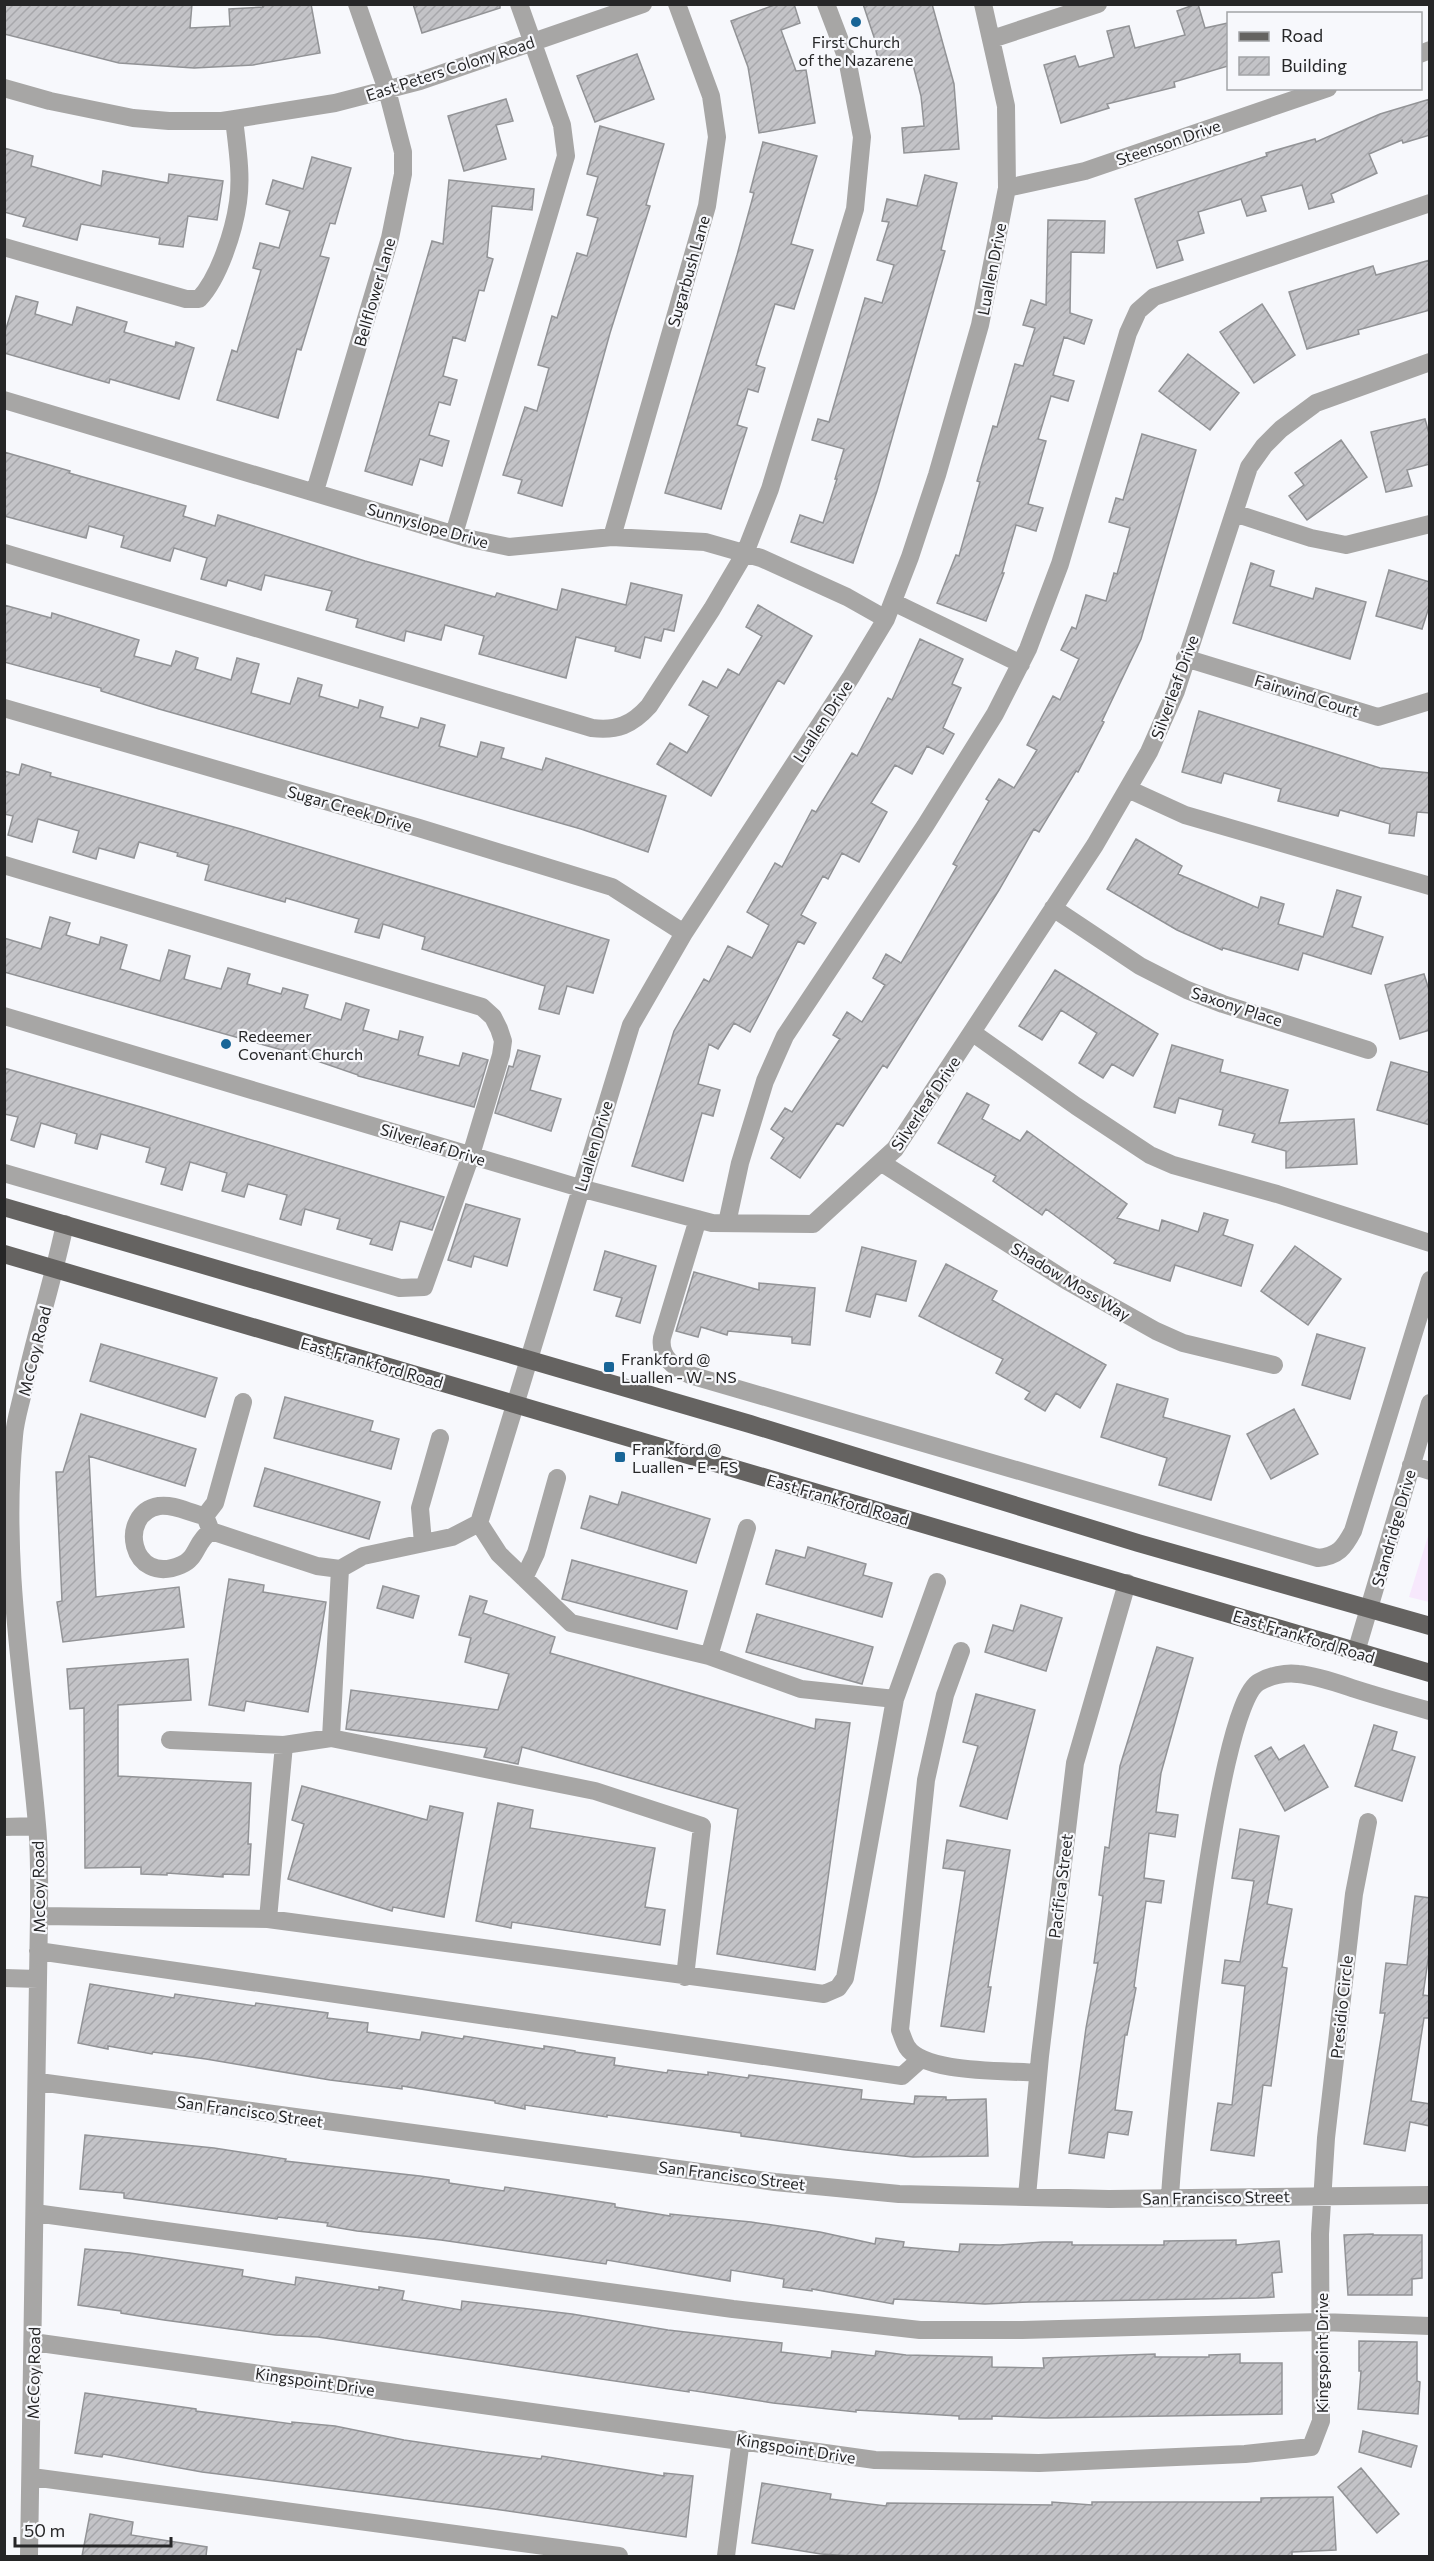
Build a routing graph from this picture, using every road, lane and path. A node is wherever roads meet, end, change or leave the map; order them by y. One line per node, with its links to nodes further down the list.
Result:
1 (357, 4): 11 (street, Bellflower Lane)
2 (519, 4): 9 (street)
3 (643, 4): 9 (street, East Peters Colony Road)
4 (677, 4): 23 (street, Sugarbush Lane)
5 (826, 4): 25 (street)
6 (982, 4): 8 (street, Luallen Drive)
7 (1098, 4): 8 (street)
8 (992, 39): 14 (street, Luallen Drive)
9 (532, 42): 11 (street, East Peters Colony Road); 22 (street)
10 (4, 87): 13 (street, East Peters Colony Road)
11 (387, 90): 13 (street, East Peters Colony Road); 19 (street, Bellflower Lane)
12 (1322, 90): 14 (street, Steenson Drive)
13 (234, 119): 16 (street)
14 (1007, 188): 26 (street, Luallen Drive)
15 (1430, 203): 29 (street)
16 (4, 247)
17 (1430, 362): 20 (street, Silverleaf Drive)
18 (4, 400): 19 (street, Sunnyslope Drive)
19 (315, 491): 22 (street, Sunnyslope Drive)
20 (1234, 513): 21 (street); 28 (street, Silverleaf Drive)
21 (1430, 524)
22 (454, 534): 23 (street, Sunnyslope Drive)
23 (612, 537): 25 (street, Sunnyslope Drive)
24 (4, 553): 25 (street)
25 (745, 553): 27 (street, Sunnyslope Drive)
26 (893, 602): 27 (street, Luallen Drive); 29 (street)
27 (886, 619): 36 (street, Luallen Drive)
28 (1185, 658): 30 (street, Fairwind Court); 32 (street, Silverleaf Drive)
29 (1021, 664): 46 (street)
30 (1430, 701)
31 (4, 708): 36 (street, Sugar Creek Drive)
32 (1128, 789): 34 (street); 35 (street, Silverleaf Drive)
33 (4, 865): 40 (street)
34 (1430, 886)
35 (1053, 908): 38 (street, Silverleaf Drive); 39 (street, Saxony Place)
36 (684, 933): 43 (street, Luallen Drive)
37 (4, 1016): 40 (street, Silverleaf Drive)
38 (973, 1033): 41 (street, Silverleaf Drive); 48 (street)
39 (1368, 1050)
40 (471, 1155): 42 (street); 43 (street, Silverleaf Drive)
41 (882, 1163): 46 (street, Silverleaf Drive); 53 (street, Shadow Moss Way)
42 (4, 1173)
43 (580, 1188): 45 (street, Silverleaf Drive); 52 (street, Luallen Drive)
44 (4, 1207): 47 (main road)
45 (698, 1219): 46 (street, Silverleaf Drive); 51 (street)
46 (727, 1223)
47 (65, 1224): 50 (street, McCoy Road); 52 (main road)
48 (1430, 1243)
49 (4, 1254): 50 (main road, East Frankford Road)
50 (55, 1268): 56 (main road, East Frankford Road); 64 (street, McCoy Road)
51 (1430, 1280)
52 (528, 1360): 56 (street, Luallen Drive); 69 (main road)
53 (1274, 1365)
54 (243, 1402): 65 (street)
55 (1430, 1403): 58 (street, Standridge Drive)
56 (515, 1404): 61 (street, Luallen Drive); 68 (main road, East Frankford Road)
57 (440, 1438): 63 (street)
58 (1411, 1465): 59 (street); 69 (street, Standridge Drive)
59 (1430, 1471)
60 (557, 1478): 66 (street)
61 (479, 1523): 63 (street); 66 (street)
62 (747, 1528): 73 (street)
63 (423, 1543): 65 (street)
64 (7, 1558): 75 (street, McCoy Road)
65 (340, 1569): 78 (street)
66 (524, 1578): 73 (street)
67 (937, 1582): 76 (street)
68 (1127, 1583): 72 (main road, East Frankford Road); 91 (street, Pacifica Street)
69 (1369, 1609): 70 (main road); 72 (street, Standridge Drive)
70 (1430, 1626)
71 (961, 1651): 90 (street)
72 (1356, 1652): 74 (main road, East Frankford Road)
73 (710, 1656): 76 (street)
74 (1430, 1674)
75 (12, 1686): 82 (street, McCoy Road)
76 (895, 1699): 87 (street)
77 (1430, 1711): 96 (street)
78 (330, 1738): 80 (street); 87 (street)
79 (170, 1740): 80 (street)
80 (284, 1745): 85 (street)
81 (1368, 1822): 93 (street, Presidio Circle)
82 (37, 1826): 83 (street); 84 (street, McCoy Road)
83 (4, 1827)
84 (39, 1916): 85 (street); 86 (street, McCoy Road)
85 (268, 1919): 87 (street)
86 (38, 1951): 89 (street, McCoy Road); 90 (street)
87 (686, 1977)
88 (4, 1978): 89 (street)
89 (38, 1979): 92 (street, McCoy Road)
90 (921, 2059): 91 (street)
91 (1038, 2073): 95 (street, Pacifica Street)
92 (39, 2082): 95 (street, San Francisco Street); 97 (street, McCoy Road)
93 (1322, 2194): 94 (street, San Francisco Street); 96 (street, San Francisco Street); 98 (street, Kingspoint Drive)
94 (1430, 2195)
95 (1027, 2196): 96 (street, San Francisco Street)
96 (1170, 2197)
97 (35, 2213): 98 (street); 100 (street, McCoy Road)
98 (1321, 2322): 99 (street); 101 (street, Kingspoint Drive)
99 (1430, 2326)
100 (33, 2342): 101 (street, Kingspoint Drive); 102 (street, McCoy Road)
101 (741, 2439): 105 (street)
102 (32, 2477): 103 (street, McCoy Road); 104 (street)
103 (30, 2556)
104 (619, 2556)
105 (726, 2556)

